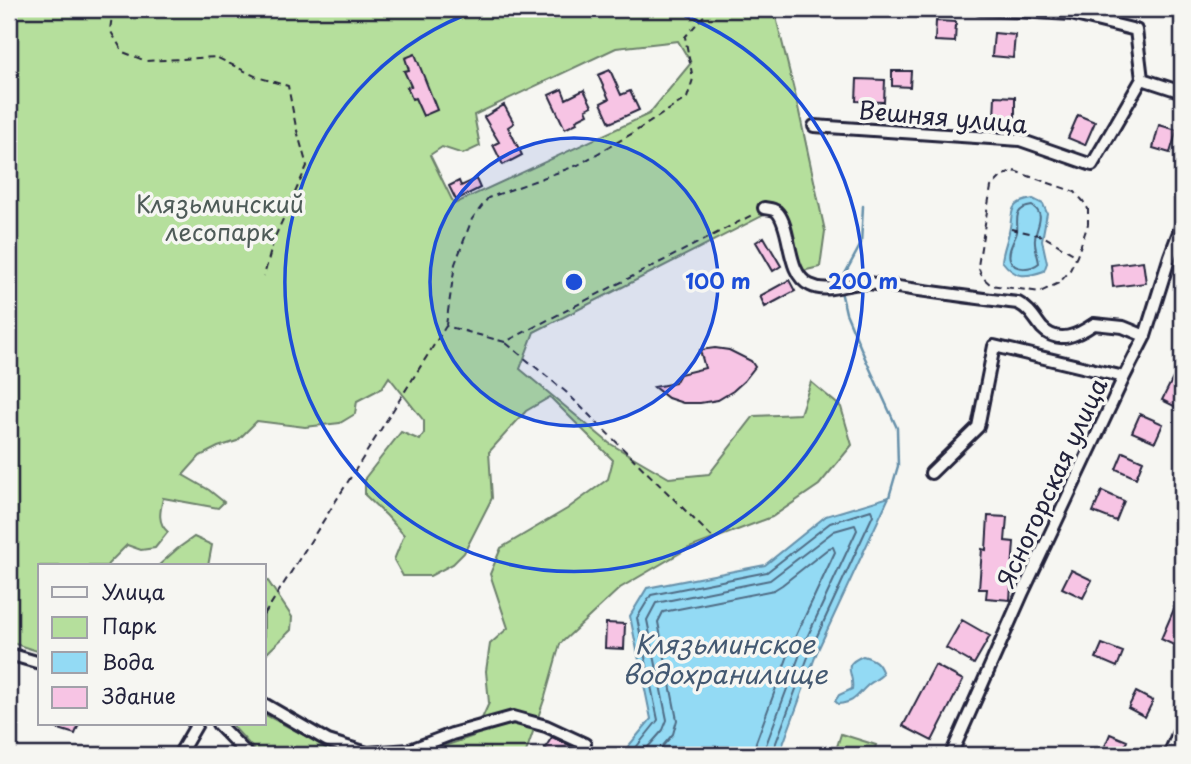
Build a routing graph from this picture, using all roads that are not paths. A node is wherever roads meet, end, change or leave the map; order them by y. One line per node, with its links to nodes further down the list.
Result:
1 (980, 9): 2 (street)
2 (1142, 79): 3 (street); 4 (street, Вешняя улица)
3 (1182, 92)
4 (814, 126)
5 (764, 208): 8 (street)
6 (1182, 224): 7 (street, Ясногорская улица)
7 (1176, 258): 8 (street, Ясногорская улица)
8 (1145, 336): 9 (street, Ясногорская улица)
9 (1124, 377): 10 (street); 20 (street, Ясногорская улица)
10 (931, 473)
11 (9, 654): 12 (street)
12 (38, 662)
13 (266, 705): 17 (street)
14 (1182, 725): 21 (street)
15 (196, 726): 18 (street)
16 (220, 726): 19 (street)
17 (584, 744)
18 (179, 755)
19 (248, 755)
20 (951, 755)
21 (1168, 755)

